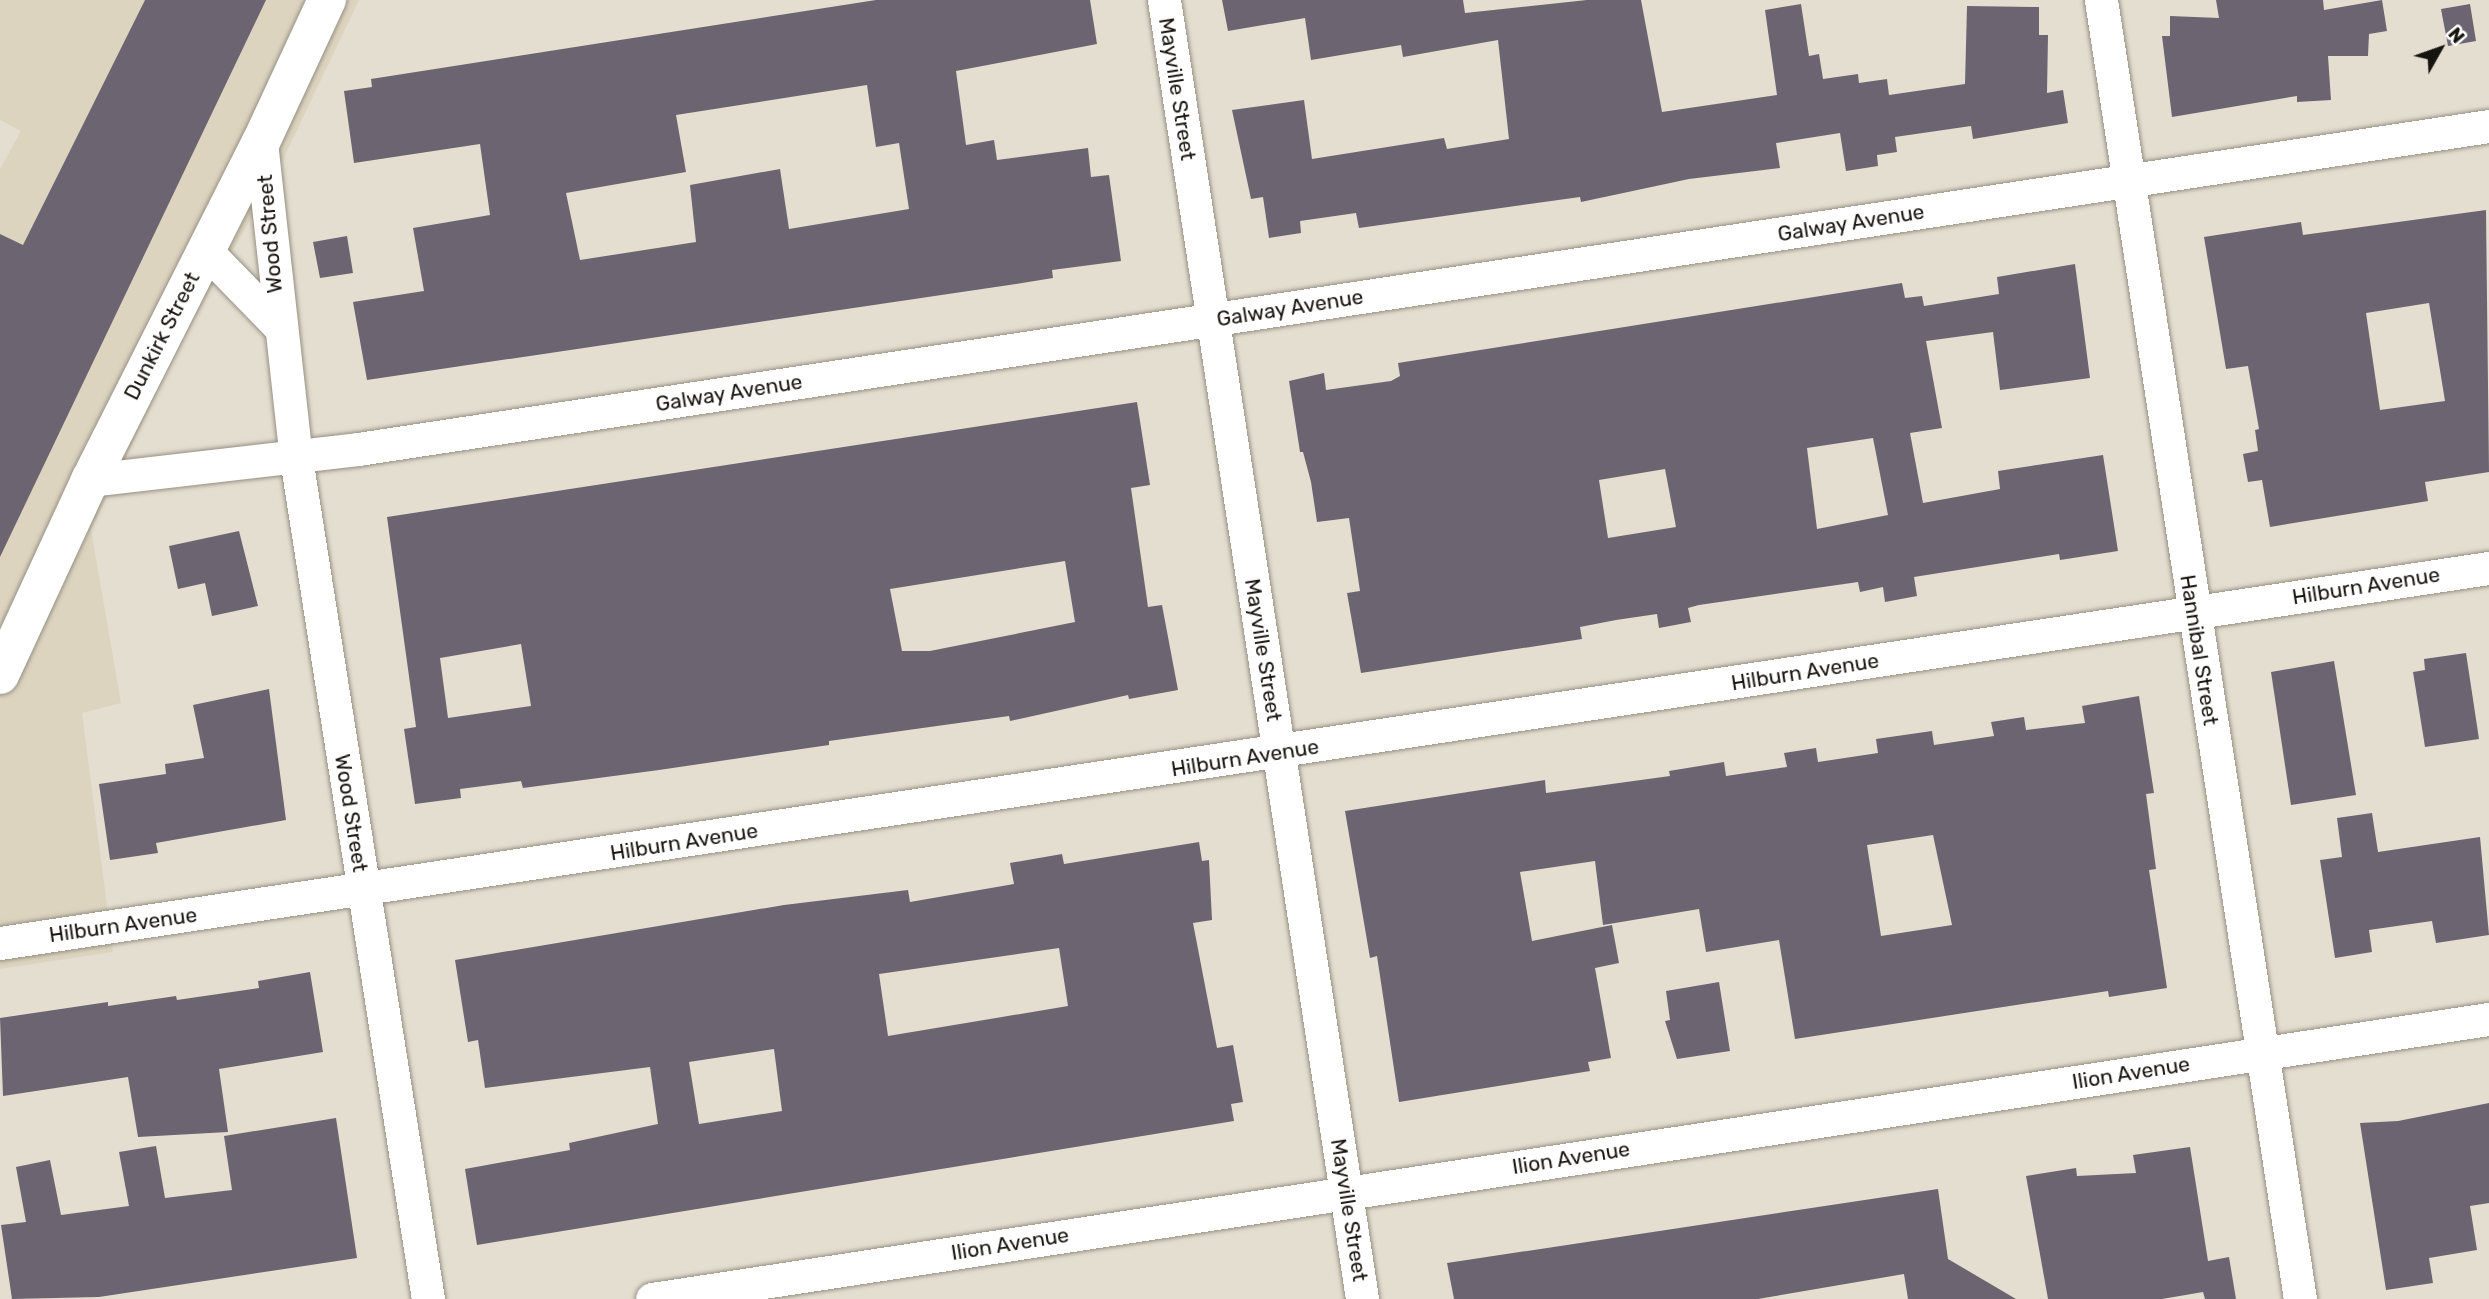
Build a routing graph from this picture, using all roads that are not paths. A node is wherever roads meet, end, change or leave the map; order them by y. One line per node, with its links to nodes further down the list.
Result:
1 (327, 0): 5 (main road, Dunkirk Street)
2 (1164, 0): 8 (street, Mayville Street)
3 (2101, 0): 6 (street, Hannibal Street)
4 (2489, 126): 6 (street, Galway Avenue)
5 (261, 142): 7 (main road, Dunkirk Street); 9 (street, Wood Street)
6 (2129, 181): 8 (street, Galway Avenue); 13 (street, Hannibal Street)
7 (205, 250): 9 (street, Wood Street); 11 (main road, Dunkirk Street)
8 (1212, 320): 10 (street, Galway Avenue); 15 (street, Mayville Street)
9 (279, 326): 10 (street, Wood Street)
10 (296, 458): 11 (street, Galway Avenue); 16 (street, Wood Street)
11 (90, 480): 14 (main road, Dunkirk Street)
12 (2489, 568): 13 (street, Hilburn Avenue)
13 (2193, 612): 15 (street, Hilburn Avenue); 19 (street, Hannibal Street)
14 (0, 675)
15 (1279, 753): 16 (street, Hilburn Avenue); 20 (street, Mayville Street)
16 (363, 891): 17 (street, Hilburn Avenue); 21 (street, Wood Street)
17 (0, 943)
18 (2489, 1019): 19 (street, Ilion Avenue)
19 (2263, 1053): 20 (street, Ilion Avenue); 24 (street, Hannibal Street)
20 (1346, 1192): 22 (street, Ilion Avenue); 23 (street, Mayville Street)
21 (428, 1299)
22 (652, 1299)
23 (1362, 1299)
24 (2300, 1299)

